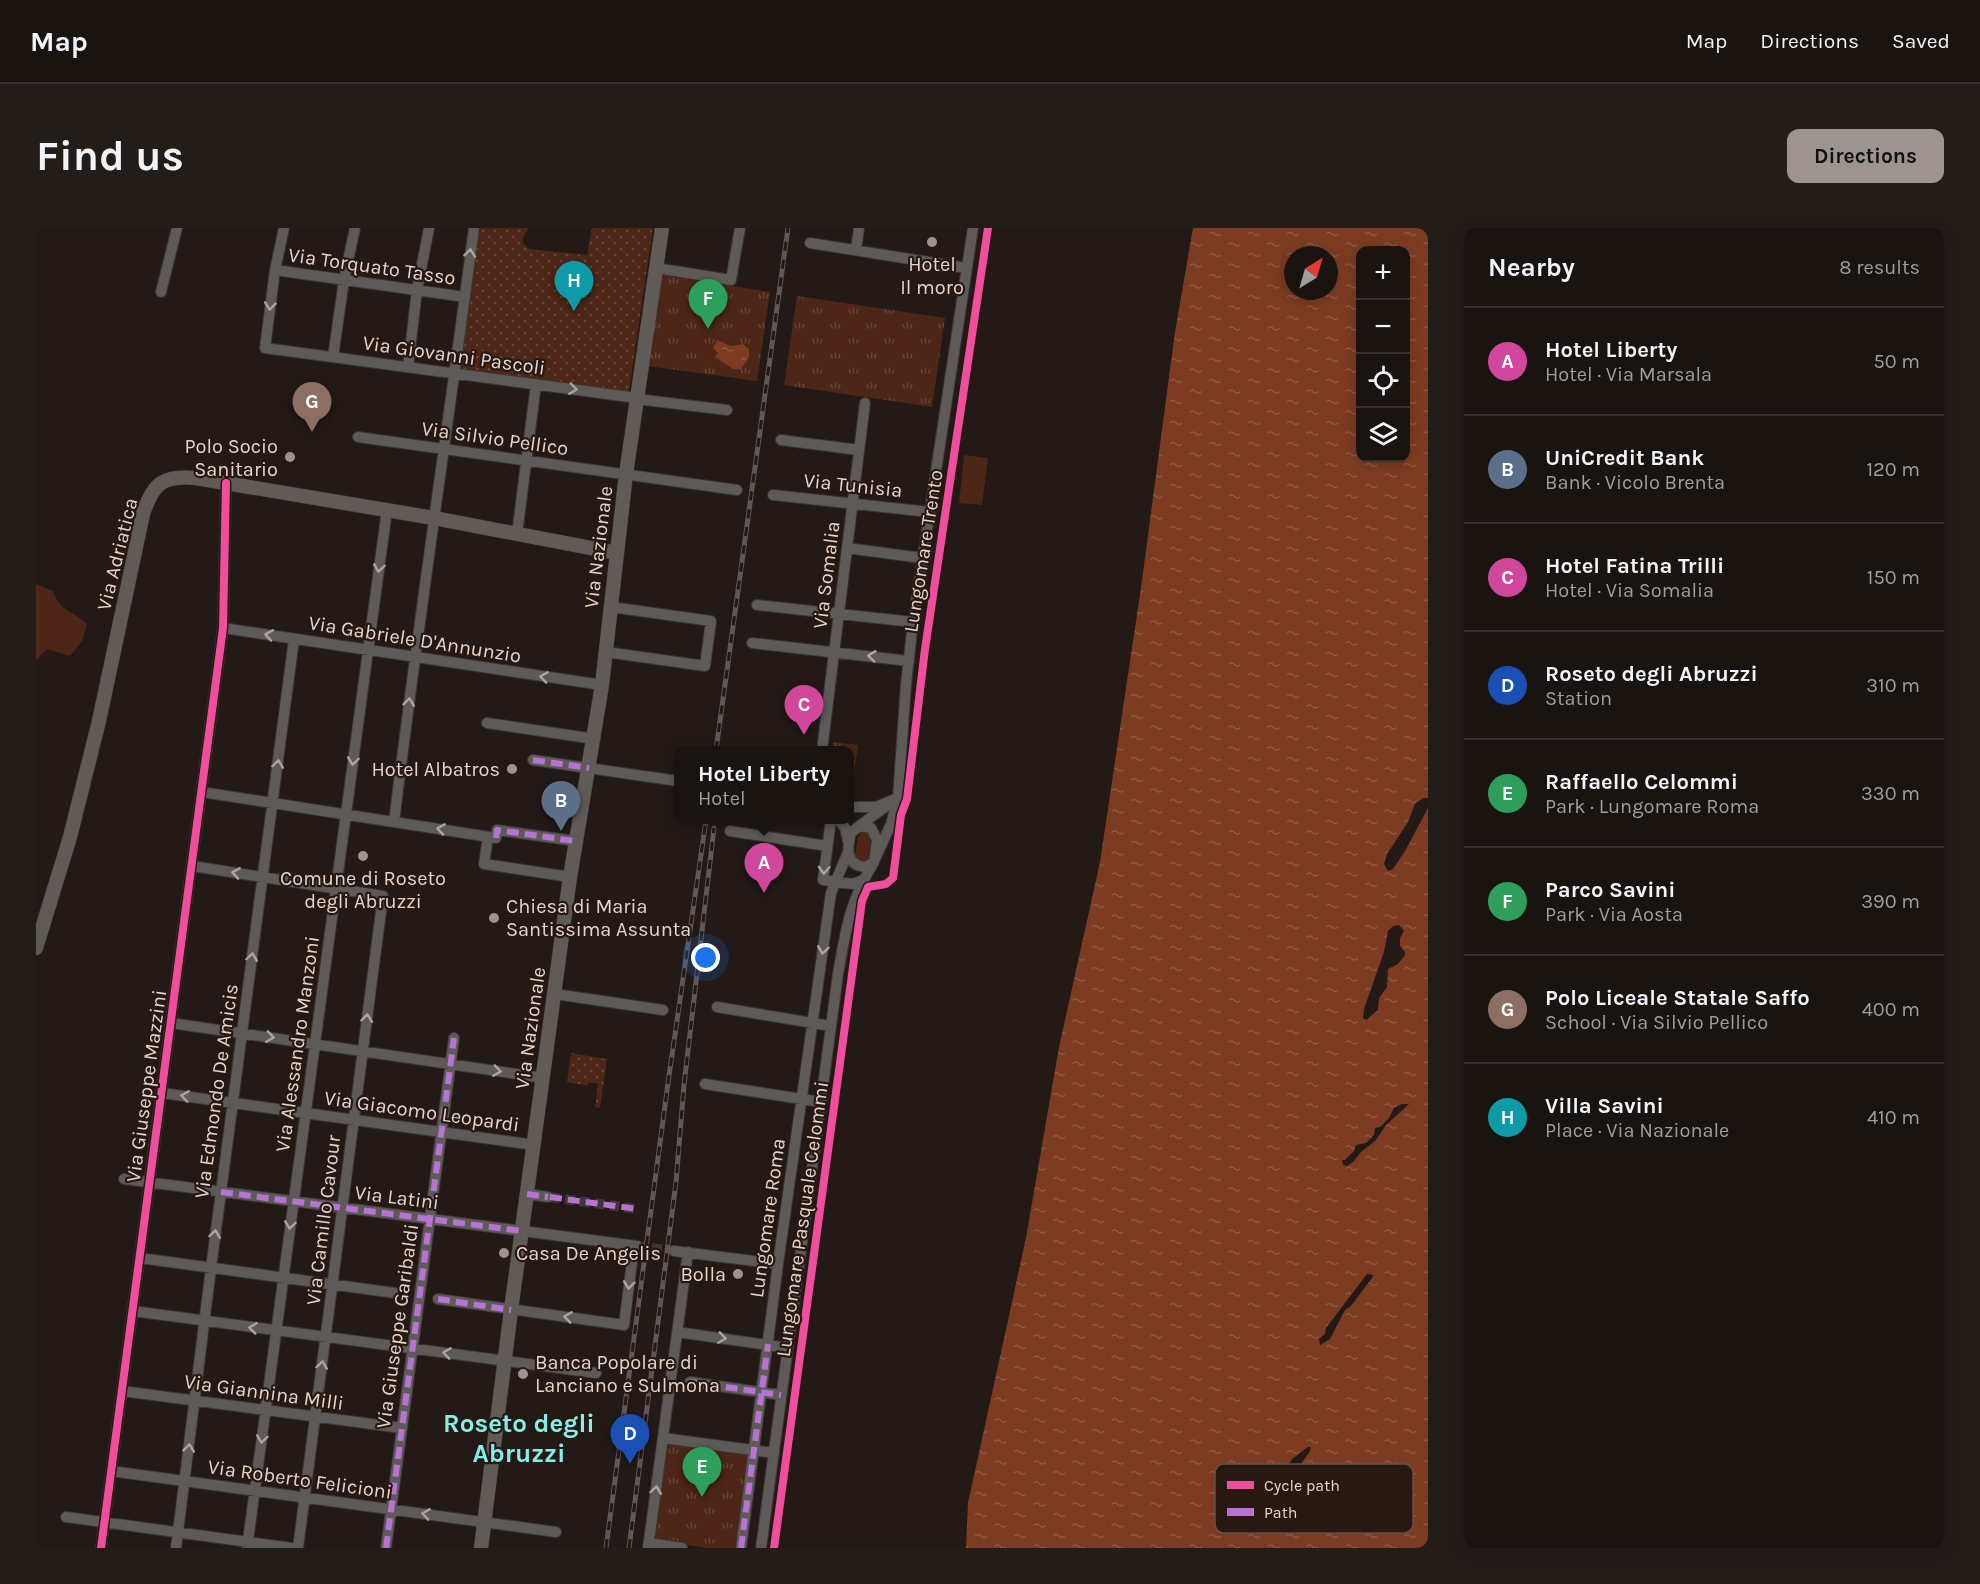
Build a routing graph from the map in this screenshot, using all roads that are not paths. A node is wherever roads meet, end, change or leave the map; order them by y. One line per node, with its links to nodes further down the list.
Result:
1 (177, 228): 17 (street)
2 (284, 228): 14 (street)
3 (355, 228): 15 (street)
4 (429, 228): 16 (street)
5 (474, 228): 18 (street, one-way to 5)
6 (662, 228): 12 (main road, Via Nazionale)
7 (740, 228): 12 (street)
8 (859, 228): 11 (street)
9 (973, 228): 13 (street, Lungomare Trento)
10 (810, 243): 11 (street)
11 (856, 250): 13 (street)
12 (656, 268): 23 (main road, Via Nazionale)
13 (966, 268): 37 (street, Lungomare Trento)
14 (275, 270): 15 (street, Via Torquato Tasso); 19 (street, Via Giovanni Pascoli, one-way to 19)
15 (344, 280): 16 (street, Via Torquato Tasso); 19 (street)
16 (417, 290): 18 (street, Via Torquato Tasso); 20 (street)
17 (162, 292)
18 (465, 297): 21 (street)
19 (333, 357): 20 (street, Via Giovanni Pascoli)
20 (408, 367): 21 (street, Via Giovanni Pascoli)
21 (455, 373): 22 (street, Via Giovanni Pascoli); 28 (street)
22 (536, 384): 23 (street, Via Giovanni Pascoli, one-way to 23); 30 (street)
23 (637, 398): 25 (street, Via Giovanni Pascoli); 31 (main road, Via Nazionale)
24 (865, 403): 29 (street, Via Somalia)
25 (728, 410)
26 (358, 437): 28 (street, Via Silvio Pellico)
27 (781, 440): 29 (street)
28 (444, 449): 30 (street, Via Silvio Pellico); 38 (street)
29 (859, 450): 35 (street, Via Somalia)
30 (526, 460): 31 (street, Via Silvio Pellico); 39 (street)
31 (626, 474): 33 (street, Via Silvio Pellico); 41 (main road, Via Nazionale)
32 (226, 483): 36 (main road, Via Adriatica); 47 (street, Via Giuseppe Mazzini); 86 (main road, Via Adriatica)
33 (737, 490)
34 (773, 495): 35 (street, Via Tunisia)
35 (852, 503): 37 (street, Via Tunisia); 40 (street, Via Somalia)
36 (387, 510): 38 (main road, Via Adriatica); 50 (street, Via Alessandro Manzoni, one-way to 50)
37 (929, 512): 42 (street, Lungomare Trento)
38 (434, 518): 39 (main road, Via Adriatica); 53 (street)
39 (517, 534): 41 (main road, Via Adriatica)
40 (847, 548): 42 (street); 45 (street, Via Somalia)
41 (617, 553): 44 (main road, Via Nazionale)
42 (922, 558): 46 (street, Lungomare Trento)
43 (756, 605): 45 (street)
44 (611, 607): 51 (main road, Via Nazionale); 51 (street)
45 (839, 614): 46 (street); 52 (street, Via Somalia)
46 (913, 622): 54 (street, Lungomare Trento)
47 (223, 628): 48 (street, Via Gabriele D'Annunzio, one-way to 47); 62 (street, Via Giuseppe Mazzini)
48 (294, 639): 50 (street, Via Gabriele D'Annunzio); 64 (street, Via Edmondo De Amicis, one-way to 48)
49 (752, 643): 52 (street)
50 (368, 650): 53 (street, Via Gabriele D'Annunzio); 67 (street, Via Alessandro Manzoni, one-way to 67)
51 (606, 652): 55 (main road, Via Nazionale)
52 (834, 652): 54 (street, one-way to 52); 58 (street, Via Somalia)
53 (414, 657): 55 (street, Via Gabriele D'Annunzio, one-way to 53); 68 (street, one-way to 53)
54 (909, 661): 63 (street, Lungomare Trento)
55 (602, 685): 57 (main road, Via Nazionale)
56 (487, 723): 57 (street)
57 (595, 739): 60 (main road, Via Nazionale)
58 (822, 746)
59 (533, 760): 60 (street)
60 (589, 768): 61 (street); 74 (main road, Via Nazionale)
61 (674, 780)
62 (202, 792): 64 (street); 78 (street, Via Giuseppe Mazzini)
63 (898, 798): 65 (street); 71 (street); 77 (street, Lungomare Trento)
64 (273, 803): 67 (street); 80 (street, Via Edmondo De Amicis)
65 (854, 808)
66 (854, 813): 71 (street)
67 (346, 814): 68 (street); 84 (street, Via Alessandro Manzoni)
68 (394, 822): 73 (street, one-way to 68)
69 (830, 824): 75 (street)
70 (842, 824): 76 (street)
71 (865, 825): 76 (street); 77 (street)
72 (730, 831): 75 (street)
73 (492, 838): 74 (street); 79 (street)
74 (575, 841): 79 (main road, Via Nazionale)
75 (826, 846): 82 (street, one-way to 82)
76 (848, 851): 77 (street); 82 (street, Lungomare Roma); 83 (street)
77 (874, 860): 81 (street, Lungomare Trento)
78 (192, 866): 80 (street, one-way to 78); 90 (street, Via Giuseppe Mazzini)
79 (570, 877): 87 (main road, Via Nazionale)
80 (263, 878): 84 (street); 93 (street, Via Edmondo De Amicis, one-way to 80)
81 (863, 880): 83 (street); 85 (street, Lungomare Trento)
82 (836, 882): 83 (street); 91 (street, Lungomare Roma, one-way to 91)
83 (849, 884): 85 (street)
84 (336, 890): 95 (street, Via Alessandro Manzoni); 96 (street, Via Camillo Cavour, one-way to 84)
85 (849, 911): 92 (street, Lungomare Pasquale Celommi)
86 (36, 948)
87 (555, 994): 89 (street); 98 (main road, Via Nazionale)
88 (717, 1007): 91 (street)
89 (663, 1010)
90 (171, 1023): 93 (street); 100 (street, Via Giuseppe Mazzini)
91 (813, 1023): 92 (street); 101 (street, Lungomare Roma)
92 (831, 1026): 102 (street, Lungomare Pasquale Celommi)
93 (242, 1033): 95 (street, one-way to 95); 103 (street, Via Edmondo De Amicis)
94 (454, 1038): 97 (street, Via Giuseppe Garibaldi)
95 (315, 1044): 96 (street); 104 (street, Via Alessandro Manzoni)
96 (363, 1051): 97 (street); 105 (street, Via Camillo Cavour)
97 (450, 1064): 98 (street, one-way to 98); 106 (street, Via Giuseppe Garibaldi)
98 (544, 1078): 107 (main road, Via Nazionale)
99 (705, 1084): 101 (street)
100 (162, 1093): 103 (street, Via Giacomo Leopardi, one-way to 100); 109 (street, Via Giuseppe Mazzini)
101 (802, 1099): 102 (street); 120 (street, Lungomare Roma)
102 (821, 1102): 134 (street, Lungomare Pasquale Celommi)
103 (233, 1103): 104 (street, Via Giacomo Leopardi); 110 (street, Via Edmondo De Amicis)
104 (306, 1112): 105 (street, Via Giacomo Leopardi); 113 (street, Via Alessandro Manzoni)
105 (354, 1119): 106 (street, Via Giacomo Leopardi); 114 (street, Via Camillo Cavour)
106 (441, 1131): 107 (street, Via Giacomo Leopardi); 115 (street, Via Giuseppe Garibaldi)
107 (534, 1145): 111 (main road, Via Nazionale)
108 (124, 1179): 109 (street, Via Latini)
109 (150, 1182): 110 (street, Via Latini); 119 (street, Via Giuseppe Mazzini)
110 (221, 1192): 113 (street, Via Latini); 121 (street, Via Edmondo De Amicis, one-way to 110)
111 (527, 1194): 112 (street); 116 (main road, Via Nazionale)
112 (548, 1197)
113 (294, 1201): 114 (street, Via Latini); 122 (street, Via Alessandro Manzoni, one-way to 122)
114 (342, 1208): 115 (street, Via Latini); 123 (street, Via Camillo Cavour)
115 (429, 1219): 116 (street, Via Latini); 133 (street, Via Giuseppe Garibaldi)
116 (522, 1232): 126 (main road, Via Nazionale); 126 (street, Via Latini, one-way to 126)
117 (674, 1251): 118 (street)
118 (688, 1252): 120 (street); 130 (street)
119 (140, 1258): 121 (street); 127 (street, Via Giuseppe Mazzini)
120 (778, 1264): 132 (street, Lungomare Roma)
121 (211, 1268): 122 (street); 128 (street, Via Edmondo De Amicis)
122 (283, 1278): 123 (street); 129 (street, Via Alessandro Manzoni)
123 (332, 1284): 124 (street); 131 (street, Via Camillo Cavour)
124 (395, 1293)
125 (438, 1299): 126 (street)
126 (511, 1310): 135 (main road, Via Nazionale)
127 (133, 1311): 128 (street); 138 (street, Via Giuseppe Mazzini)
128 (204, 1321): 129 (street, one-way to 128); 141 (street, Via Edmondo De Amicis)
129 (276, 1330): 131 (street); 142 (street, Via Alessandro Manzoni)
130 (677, 1332): 132 (street, one-way to 132); 145 (street)
131 (325, 1337): 133 (street); 143 (street, Via Camillo Cavour, one-way to 131)
132 (768, 1344): 134 (street); 139 (street, Lungomare Roma)
133 (412, 1348): 135 (street, one-way to 133); 144 (street, Via Giuseppe Garibaldi)
134 (788, 1348): 140 (street, Lungomare Pasquale Celommi)
135 (505, 1361): 136 (street); 154 (main road, Via Nazionale)
136 (596, 1373)
137 (690, 1382): 139 (street)
138 (122, 1391): 141 (street, Via Giannina Milli); 148 (street, Via Giuseppe Mazzini)
139 (762, 1392): 140 (street); 146 (street, Lungomare Roma)
140 (781, 1395): 147 (street, Lungomare Pasquale Celommi)
141 (195, 1401): 142 (street, Via Giannina Milli); 149 (street, Via Edmondo De Amicis, one-way to 141)
142 (265, 1410): 143 (street, Via Giannina Milli); 150 (street, Via Alessandro Manzoni, one-way to 150)
143 (315, 1417): 144 (street, Via Giannina Milli); 151 (street, Via Camillo Cavour)
144 (402, 1428): 152 (street, Via Giuseppe Garibaldi)
145 (663, 1438): 146 (street); 159 (street, one-way to 145)
146 (755, 1450): 147 (street); 167 (street, Lungomare Roma)
147 (774, 1453): 168 (street, Lungomare Pasquale Celommi)
148 (111, 1471): 149 (street, Via Roberto Felicioni); 155 (street, Via Giuseppe Mazzini)
149 (185, 1481): 150 (street, Via Roberto Felicioni); 157 (street, Via Edmondo De Amicis)
150 (255, 1491): 151 (street, Via Roberto Felicioni); 158 (street, Via Alessandro Manzoni)
151 (304, 1497): 152 (street, Via Roberto Felicioni); 163 (street, Via Camillo Cavour)
152 (391, 1509): 154 (street, Via Roberto Felicioni, one-way to 152); 164 (street, Via Giuseppe Garibaldi)
153 (66, 1517): 155 (street)
154 (484, 1522): 156 (street, Via Roberto Felicioni); 165 (main road, Via Nazionale)
155 (105, 1523): 157 (street); 160 (street, Via Giuseppe Mazzini)
156 (556, 1532)
157 (178, 1533): 158 (street); 161 (street, Via Edmondo De Amicis)
158 (247, 1545): 162 (street)
159 (648, 1546): 166 (street)
160 (101, 1548)
161 (176, 1548)
162 (292, 1548)
163 (298, 1548)
164 (386, 1548)
165 (481, 1548)
166 (682, 1548)
167 (741, 1548)
168 (761, 1548)

